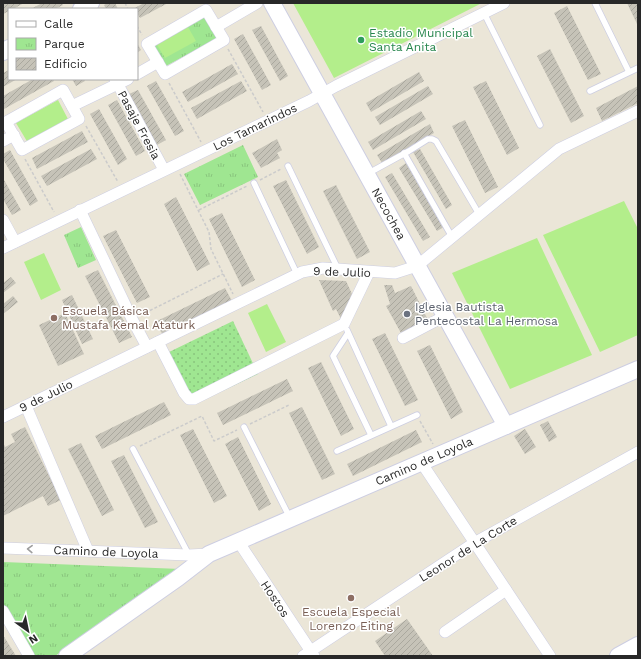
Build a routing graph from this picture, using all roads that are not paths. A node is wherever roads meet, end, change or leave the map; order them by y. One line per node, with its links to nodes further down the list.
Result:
1 (257, 3): 6 (street)
2 (272, 3): 13 (street, Necochea)
3 (504, 3): 5 (street, Los Tamarindos)
4 (595, 3): 9 (lane)
5 (484, 13): 13 (street, Los Tamarindos); 16 (lane)
6 (216, 27): 7 (street); 7 (street)
7 (158, 62): 10 (street)
8 (638, 68): 9 (lane)
9 (629, 72): 12 (lane)
10 (138, 73)
11 (116, 82): 14 (street); 21 (street, Pasaje Fresia)
12 (590, 91)
13 (322, 94): 21 (street, Los Tamarindos); 22 (street, Necochea)
14 (72, 106): 17 (street); 17 (street)
15 (638, 111): 25 (street, 9 de Julio)
16 (540, 125)
17 (14, 135): 18 (street)
18 (3, 140)
19 (404, 154): 22 (lane); 25 (lane); 27 (lane)
20 (288, 166): 31 (lane)
21 (164, 170): 24 (street, Los Tamarindos)
22 (367, 174): 30 (street, Necochea)
23 (254, 183): 33 (lane)
24 (80, 210): 28 (street, Los Tamarindos); 37 (street)
25 (479, 214): 27 (street, 9 de Julio)
26 (3, 220): 28 (street)
27 (452, 237): 30 (street, 9 de Julio)
28 (15, 242): 29 (street, Los Tamarindos)
29 (3, 248)
30 (417, 266): 32 (street, 9 de Julio); 34 (street, Necochea)
31 (338, 269): 32 (street, 9 de Julio); 33 (street, 9 de Julio)
32 (369, 272): 35 (street)
33 (297, 274): 37 (street, 9 de Julio)
34 (445, 316): 36 (street); 43 (street, Necochea)
35 (346, 328): 37 (street); 42 (lane); 45 (lane)
36 (402, 338)
37 (152, 345): 39 (street, 9 de Julio)
38 (638, 369): 43 (street, Camino de Loyola)
39 (26, 406): 41 (street, 9 de Julio); 54 (street)
40 (417, 414): 42 (lane)
41 (3, 417)
42 (391, 426): 45 (lane)
43 (506, 426): 49 (street, Camino de Loyola)
44 (244, 427): 50 (lane)
45 (371, 435): 47 (lane)
46 (133, 449): 56 (lane)
47 (337, 451)
48 (638, 452): 52 (street, Leonor de La Corte)
49 (421, 462): 50 (street, Camino de Loyola); 52 (street)
50 (290, 519): 51 (street, Camino de Loyola)
51 (238, 541): 55 (street, Camino de Loyola); 61 (street, Hostos)
52 (474, 543): 57 (street); 61 (street, Leonor de La Corte)
53 (3, 548): 54 (street, Camino de Loyola, one-way to 53)
54 (88, 551): 56 (street, Camino de Loyola)
55 (209, 554): 56 (street, Camino de Loyola); 62 (street, Camino de Loyola)
56 (189, 555)
57 (506, 590): 59 (street); 64 (street)
58 (3, 611): 63 (street)
59 (445, 632)
60 (638, 645): 65 (street)
61 (309, 654)
62 (72, 655)
63 (29, 656)
64 (550, 656)
65 (618, 656)

